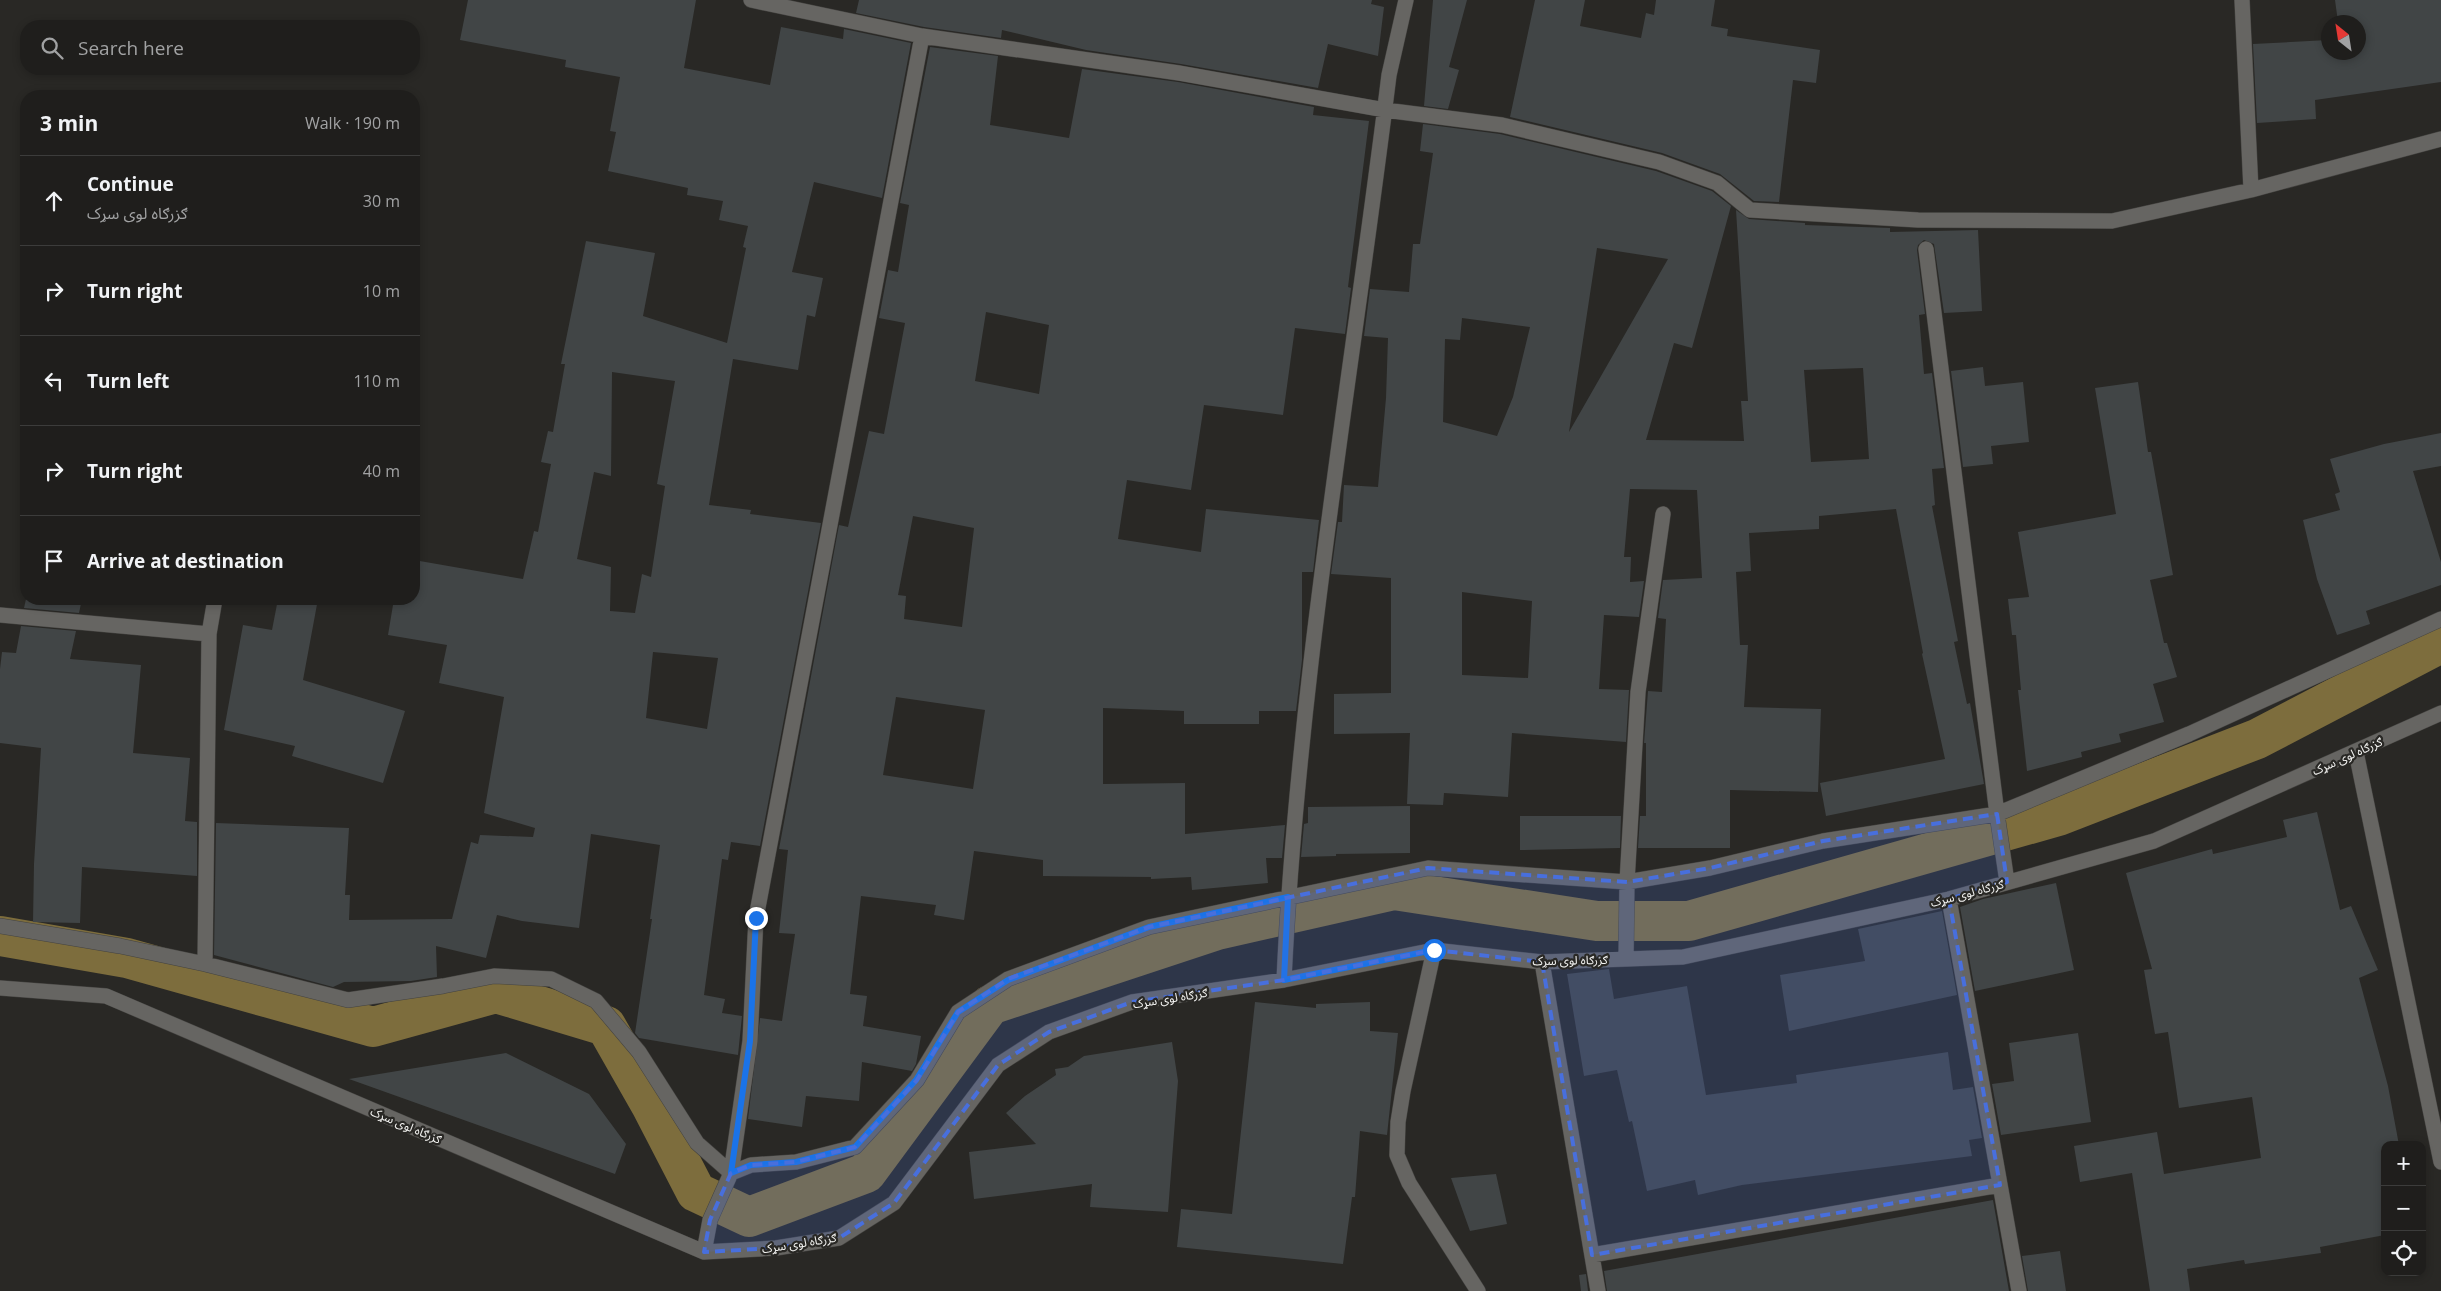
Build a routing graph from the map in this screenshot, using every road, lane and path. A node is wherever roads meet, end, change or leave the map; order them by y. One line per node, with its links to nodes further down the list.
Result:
1 (751, 0): 4 (street)
2 (1406, 0): 5 (street)
3 (2242, 0): 7 (street)
4 (922, 36): 5 (street); 29 (street)
5 (1385, 110): 7 (street); 19 (street)
6 (2441, 139): 7 (street)
7 (2251, 190)
8 (1926, 249): 16 (street)
9 (1663, 514): 17 (street)
10 (214, 605): 13 (street)
11 (0, 615): 13 (street)
12 (2441, 619): 16 (street)
13 (209, 634): 25 (street)
14 (2441, 713): 15 (street, ګزرګاه لوی سړک)
15 (2356, 752): 18 (street, ګزرګاه لوی سړک); 28 (street)
16 (1996, 814): 17 (street); 18 (street)
17 (1627, 882): 19 (street); 23 (street)
18 (2007, 882): 20 (street, ګزرګاه لوی سړک)
19 (1288, 897): 26 (street); 29 (street)
20 (1949, 899): 23 (street, ګزرګاه لوی سړک); 30 (street)
21 (0, 926): 25 (street)
22 (1434, 950): 24 (street, ګزرګاه لوی سړک); 26 (street, ګزرګاه لوی سړک); 33 (street)
23 (1626, 959): 24 (street, ګزرګاه لوی سړک)
24 (1542, 962): 32 (street)
25 (205, 964): 29 (street)
26 (1284, 980): 31 (street, ګزرګاه لوی سړک)
27 (0, 988): 31 (street, ګزرګاه لوی سړک)
28 (2441, 1162)
29 (731, 1173): 31 (street)
30 (2000, 1185): 32 (street); 35 (street)
31 (704, 1252)
32 (1592, 1255): 34 (street)
33 (1478, 1291)
34 (1598, 1291)
35 (2019, 1291)

